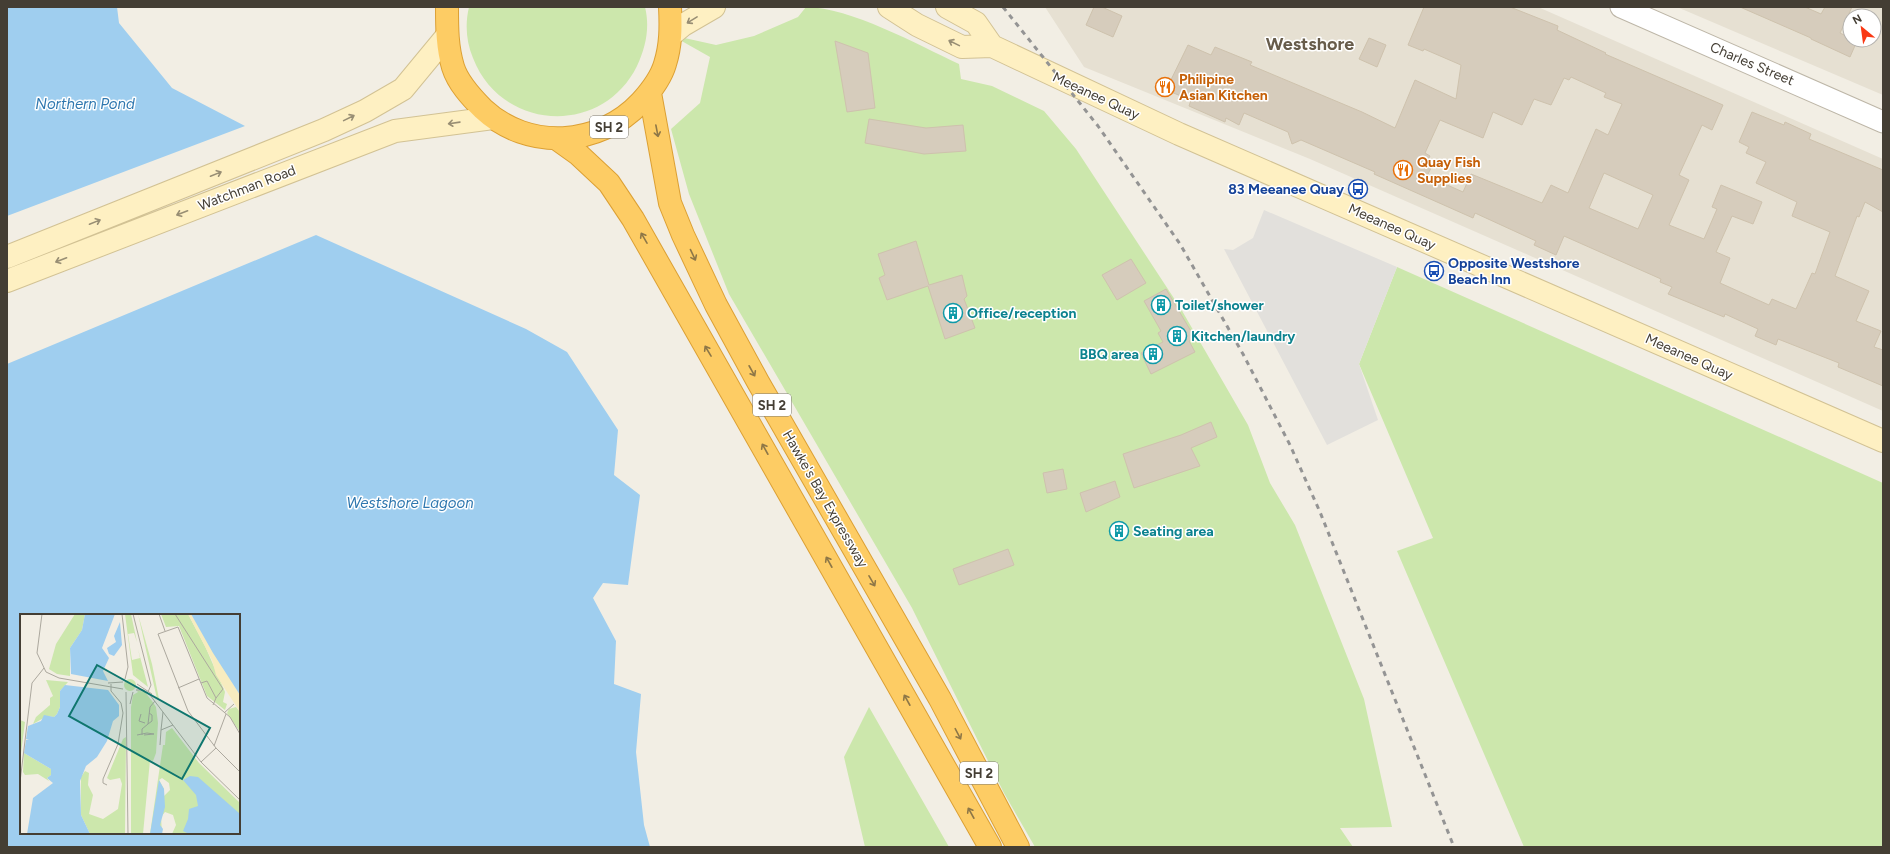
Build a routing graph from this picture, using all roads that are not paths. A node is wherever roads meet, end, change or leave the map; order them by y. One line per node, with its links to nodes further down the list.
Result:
1 (447, 7): 8 (highway, SH 2)
2 (670, 7): 7 (highway, SH 2)
3 (714, 7): 7 (main road, one-way to 7)
4 (889, 7): 9 (main road, Meeanee Quay, one-way to 4)
5 (947, 7): 9 (main road, Meeanee Quay)
6 (1621, 7): 12 (street, Charles Street)
7 (671, 35): 10 (highway, SH 2)
8 (446, 37): 11 (highway, SH 2); 14 (main road, Watchman Road, one-way to 8)
9 (992, 46): 16 (main road, Meeanee Quay)
10 (650, 93): 13 (highway, SH 2); 18 (highway, Hawke's Bay Expressway / SH 2, one-way to 18)
11 (493, 118): 13 (highway, SH 2); 15 (main road, Watchman Road, one-way to 15)
12 (1883, 122)
13 (557, 139): 17 (highway, Hawke's Bay Expressway / SH 2, one-way to 13)
14 (7, 257)
15 (7, 281)
16 (1883, 441)
17 (990, 847)
18 (1018, 847)

